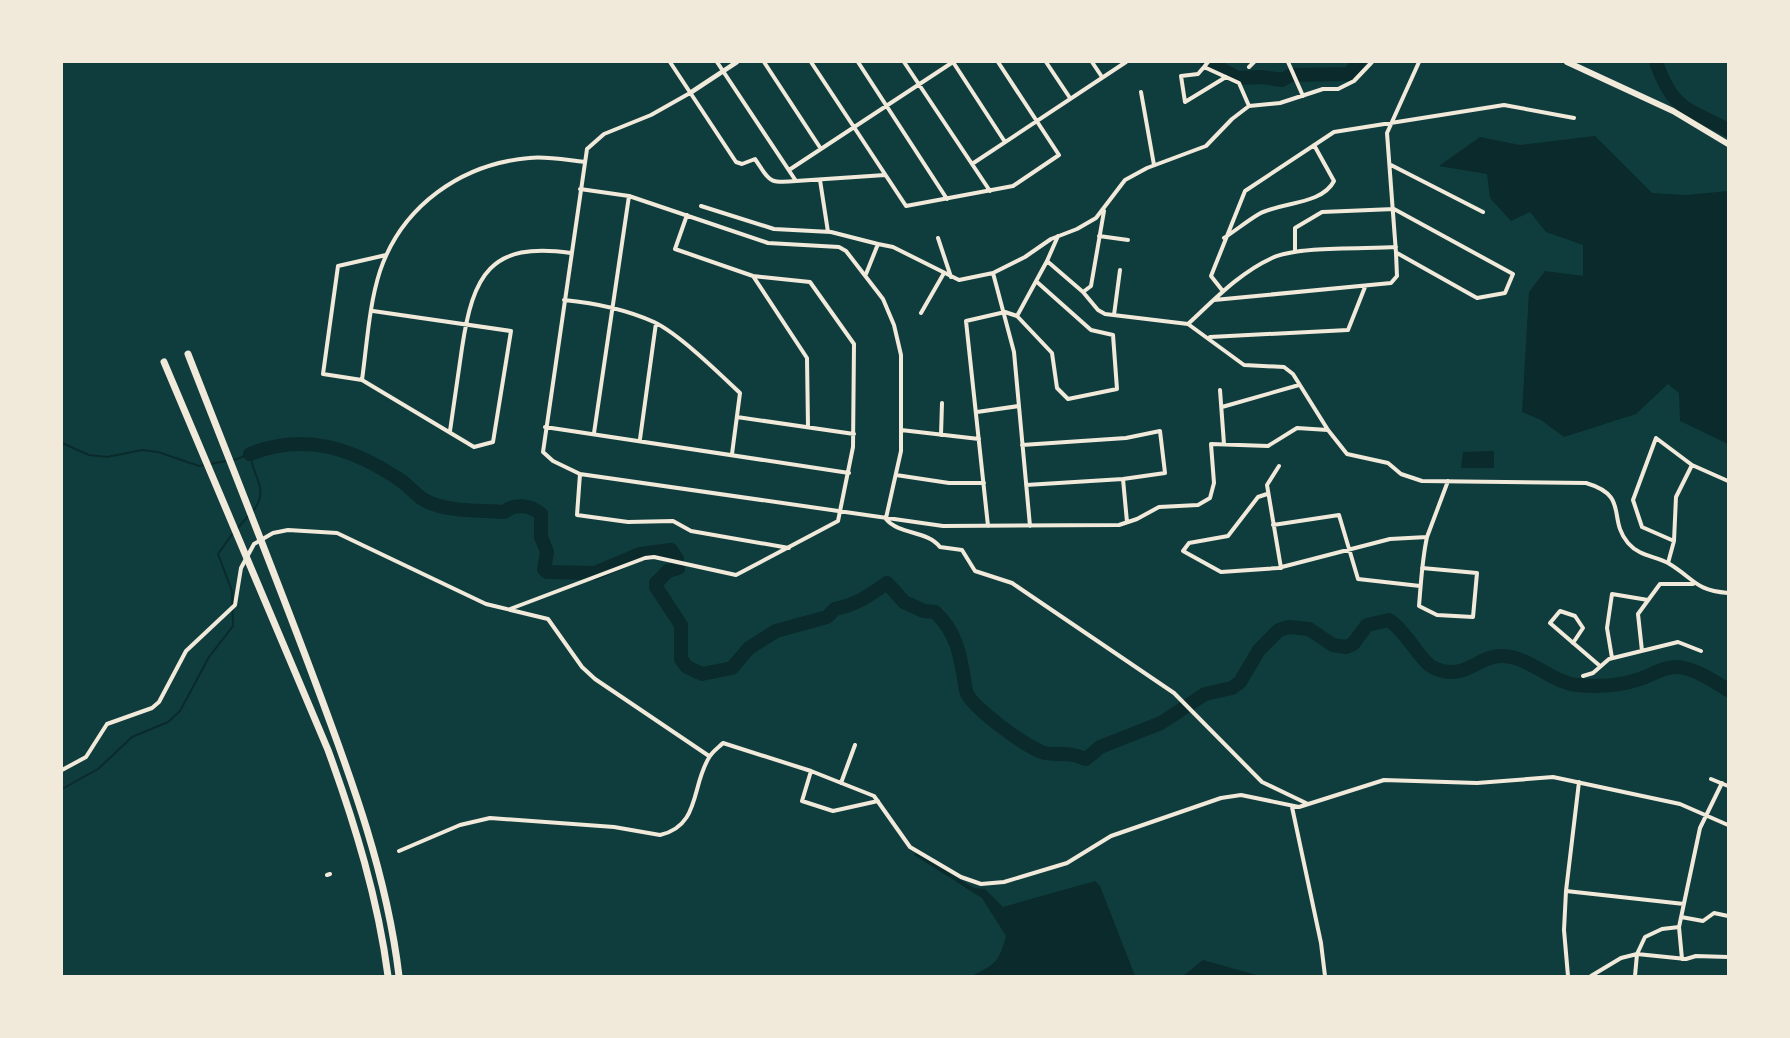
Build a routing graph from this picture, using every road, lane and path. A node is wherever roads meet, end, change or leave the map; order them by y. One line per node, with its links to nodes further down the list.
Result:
1 (670, 62): 26 (street)
2 (717, 62): 21 (street)
3 (737, 62): 21 (street)
4 (764, 62): 38 (street)
5 (812, 62): 34 (street)
6 (858, 62): 29 (street)
7 (904, 62): 24 (street)
8 (953, 62): 24 (street); 35 (street)
9 (998, 62): 32 (street)
10 (1046, 62): 28 (street)
11 (1092, 62): 22 (street)
12 (1126, 62): 22 (street)
13 (1208, 62): 19 (street)
14 (1254, 62): 20 (street)
15 (1288, 62): 27 (street)
16 (1372, 62): 27 (street)
17 (1419, 62): 33 (street)
18 (1567, 62): 36 (main road)
19 (1204, 67): 23 (street); 23 (street)
20 (1249, 67)
21 (723, 71): 26 (street); 43 (street)
22 (1102, 77): 28 (street)
23 (1226, 77): 30 (street)
24 (919, 84): 29 (street); 40 (street)
25 (1141, 92): 41 (street)
26 (690, 93): 39 (street); 46 (street)
27 (1303, 96): 30 (street)
28 (1070, 98): 32 (street)
29 (886, 105): 34 (street); 50 (street)
30 (1249, 106): 41 (street)
31 (1574, 118): 33 (street)
32 (1037, 120): 35 (street); 48 (street)
33 (1391, 122): 37 (street); 42 (street)
34 (854, 126): 38 (street); 44 (street)
35 (1005, 142): 40 (street)
36 (1728, 144)
37 (1314, 145): 60 (street); 60 (street)
38 (821, 149): 43 (street)
39 (584, 162): 47 (street); 67 (street)
40 (972, 164): 48 (street)
41 (1154, 165): 52 (street)
42 (1390, 165): 53 (street); 54 (street)
43 (789, 170): 46 (street)
44 (885, 175): 45 (street); 50 (street)
45 (820, 180): 46 (street); 56 (street)
46 (796, 181)
47 (580, 189): 49 (street); 65 (street)
48 (990, 191): 50 (street)
49 (629, 196): 55 (street); 81 (street)
50 (947, 199)
51 (701, 206): 56 (street)
52 (1104, 207): 57 (street); 58 (street)
53 (1394, 209): 63 (street); 64 (street); 66 (street)
54 (1483, 212)
55 (687, 215): 72 (street); 73 (street)
56 (828, 232): 62 (street)
57 (1058, 236): 68 (street); 71 (street)
58 (1099, 236): 61 (street); 78 (street)
59 (938, 238): 74 (street)
60 (1223, 239): 77 (street)
61 (1128, 240)
62 (878, 244): 70 (street); 72 (street)
63 (1396, 247): 64 (street); 66 (street)
64 (1295, 252): 77 (street)
65 (571, 253): 79 (street); 88 (street)
66 (1396, 253): 76 (street)
67 (386, 255): 82 (street); 93 (street)
68 (1047, 261): 75 (street); 78 (street)
69 (1120, 270): 85 (street)
70 (944, 273): 74 (street); 84 (street)
71 (993, 273): 74 (street); 83 (street)
72 (866, 274): 103 (street)
73 (753, 276): 102 (street); 107 (street)
74 (951, 277)
75 (1037, 282): 86 (street); 86 (street)
76 (1365, 287): 80 (street); 90 (street)
77 (1222, 290): 80 (street)
78 (1083, 292): 85 (street)
79 (564, 300): 81 (street); 101 (street)
80 (1214, 300): 89 (street)
81 (612, 307): 87 (street); 106 (street)
82 (373, 311): 88 (street); 93 (street)
83 (1005, 312): 86 (street); 97 (street); 99 (street)
84 (921, 313)
85 (1114, 315): 89 (street)
86 (1017, 316)
87 (656, 323): 100 (street); 109 (street)
88 (466, 324): 105 (street); 105 (street)
89 (1188, 324): 90 (street)
90 (1209, 337): 94 (street)
91 (188, 354): 173 (highway)
92 (164, 362): 172 (highway)
93 (362, 380): 105 (street)
94 (1299, 385): 98 (street); 104 (street)
95 (1220, 390): 98 (street)
96 (942, 403): 108 (street)
97 (1019, 406): 99 (street); 112 (street)
98 (1222, 407): 111 (street)
99 (977, 412): 110 (street)
100 (737, 417): 102 (street); 113 (street)
101 (545, 427): 106 (street); 117 (street)
102 (808, 427): 107 (street)
103 (901, 430): 108 (street); 118 (street)
104 (1328, 430): 111 (street); 120 (street)
105 (450, 431)
106 (594, 433): 109 (street)
107 (854, 434): 116 (street)
108 (941, 435): 110 (street)
109 (640, 439): 113 (street)
110 (979, 439): 122 (street)
111 (1224, 444): 127 (street)
112 (1022, 445): 119 (street); 123 (street)
113 (732, 454): 116 (street)
114 (1692, 465): 121 (street); 132 (street); 132 (street)
115 (1279, 466): 124 (street)
116 (849, 473): 125 (street)
117 (580, 474): 125 (street); 133 (street)
118 (896, 475): 122 (street); 126 (street)
119 (1123, 479): 123 (street); 127 (street)
120 (1448, 481): 131 (street); 135 (street)
121 (1728, 481)
122 (984, 483): 129 (street)
123 (1026, 485): 130 (street)
124 (1268, 494): 128 (street); 137 (street)
125 (841, 512): 126 (street); 133 (street)
126 (886, 518): 129 (street); 159 (street)
127 (1127, 522): 130 (street)
128 (1273, 525): 134 (street); 137 (street)
129 (988, 526): 130 (street)
130 (1029, 526)
131 (1427, 537): 134 (street); 136 (street)
132 (1674, 541): 135 (street)
133 (790, 548): 142 (street)
134 (1349, 550): 137 (street); 139 (street)
135 (1668, 563): 138 (street)
136 (1422, 567): 139 (street); 139 (street)
137 (1281, 568)
138 (1694, 584): 140 (street); 141 (street)
139 (1420, 586)
140 (1728, 593)
141 (1648, 600): 144 (street); 146 (street)
142 (510, 609): 150 (street); 151 (street)
143 (1573, 642): 143 (street); 147 (street)
144 (1642, 651): 145 (street); 146 (street)
145 (1701, 651)
146 (1612, 658): 147 (street)
147 (1600, 666): 148 (street)
148 (1583, 676)
149 (855, 745): 155 (street)
150 (709, 756): 152 (street); 163 (street)
151 (62, 770)
152 (811, 771): 155 (street); 158 (street)
153 (1712, 779): 156 (street)
154 (1580, 782): 159 (street); 161 (street); 164 (street)
155 (841, 783): 158 (street)
156 (1722, 783): 157 (street); 161 (street)
157 (1728, 786)
158 (878, 801): 160 (street)
159 (1308, 804): 160 (street)
160 (1292, 807): 174 (street)
161 (1706, 815): 162 (street); 165 (street)
162 (1728, 825)
163 (399, 851)
164 (1566, 891): 165 (street); 175 (street)
165 (1684, 904): 167 (street)
166 (1728, 916): 167 (street)
167 (1681, 917): 168 (street)
168 (1679, 927): 169 (street); 171 (street)
169 (1637, 954): 171 (street); 176 (street); 177 (street)
170 (1728, 957): 171 (street)
171 (1682, 959)
172 (388, 976)
173 (399, 976)
174 (1325, 976)
175 (1568, 976)
176 (1591, 976)
177 (1635, 976)

